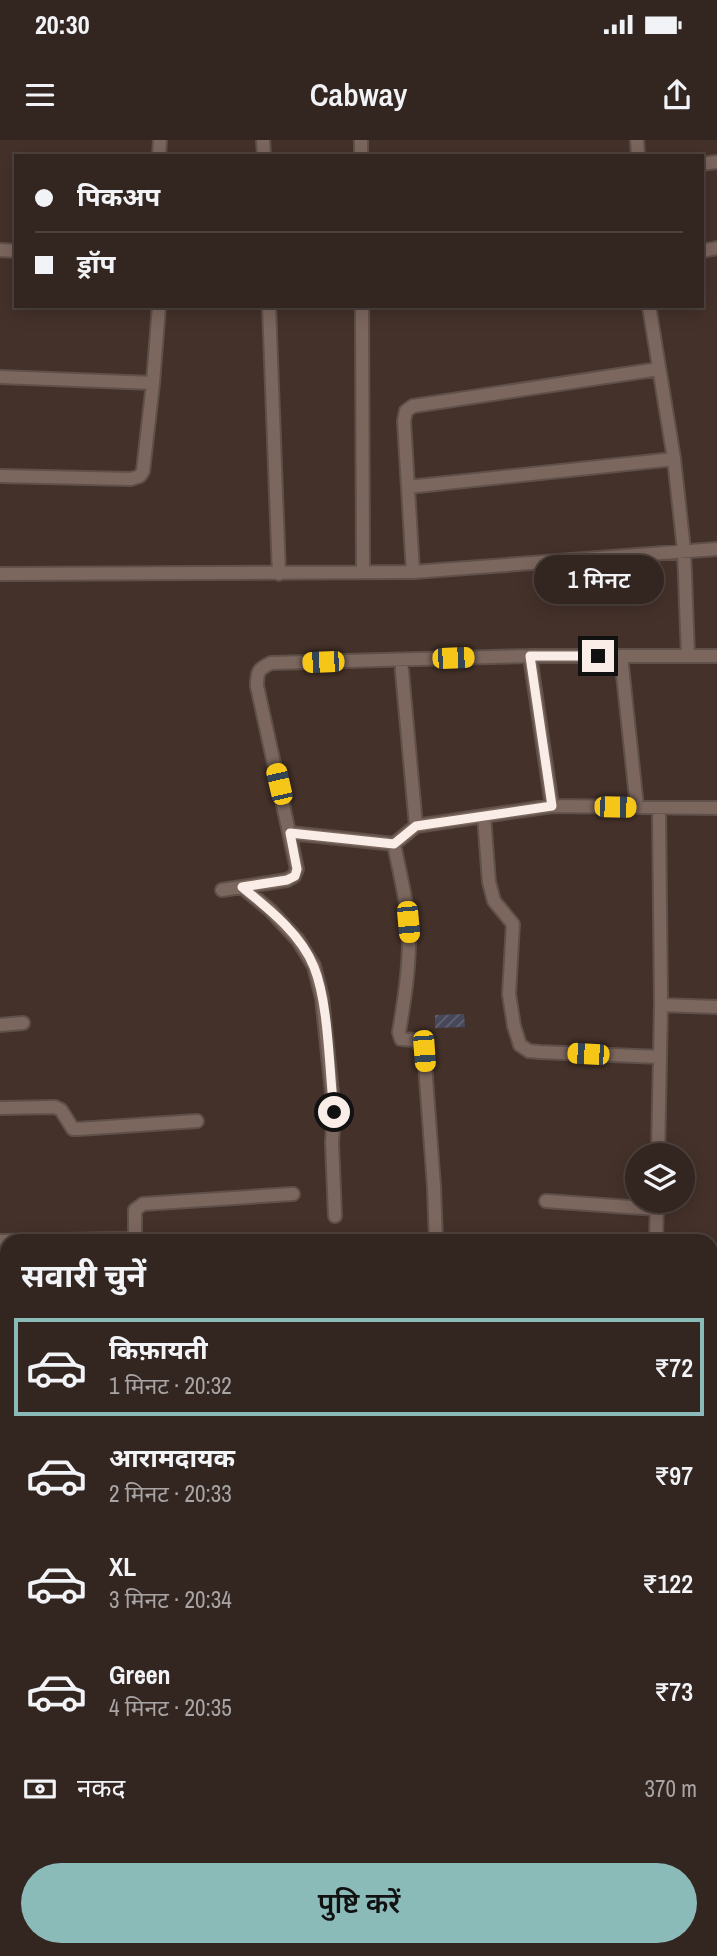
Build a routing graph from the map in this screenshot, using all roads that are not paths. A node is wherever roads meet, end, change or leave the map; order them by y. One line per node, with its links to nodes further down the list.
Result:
1 (159, 308): 7 (street)
2 (269, 308): 16 (street)
3 (362, 308): 13 (street)
4 (649, 308): 5 (street)
5 (659, 369): 8 (street); 10 (street)
6 (0, 377): 7 (street)
7 (153, 383): 9 (street)
8 (674, 459): 10 (street); 12 (street)
9 (0, 476)
10 (408, 487): 14 (street)
11 (717, 549): 12 (street)
12 (684, 550): 14 (street); 19 (street)
13 (363, 572): 14 (street); 16 (street)
14 (413, 572)
15 (0, 574): 16 (street)
16 (279, 574)
17 (530, 656): 18 (street); 21 (street); 22 (street)
18 (621, 656): 19 (street); 23 (street)
19 (688, 656): 20 (street)
20 (717, 656)
21 (401, 660): 27 (street); 28 (street)
22 (552, 806): 23 (street); 26 (street)
23 (637, 807): 24 (street)
24 (659, 808): 25 (street); 32 (street)
25 (717, 808)
26 (484, 816): 27 (street); 36 (street)
27 (416, 826): 29 (street)
28 (290, 833): 29 (street); 30 (street)
29 (394, 844): 46 (street)
30 (242, 887): 31 (street); 44 (street)
31 (222, 890)
32 (660, 1006): 33 (street); 36 (street)
33 (717, 1007)
34 (23, 1023): 35 (street)
35 (0, 1025)
36 (660, 1057): 39 (street)
37 (0, 1108): 38 (street)
38 (197, 1121)
39 (658, 1143)
40 (293, 1194): 45 (street)
41 (546, 1201): 42 (street)
42 (625, 1204)
43 (657, 1213): 47 (street)
44 (335, 1216)
45 (134, 1234)
46 (436, 1234)
47 (656, 1234)

